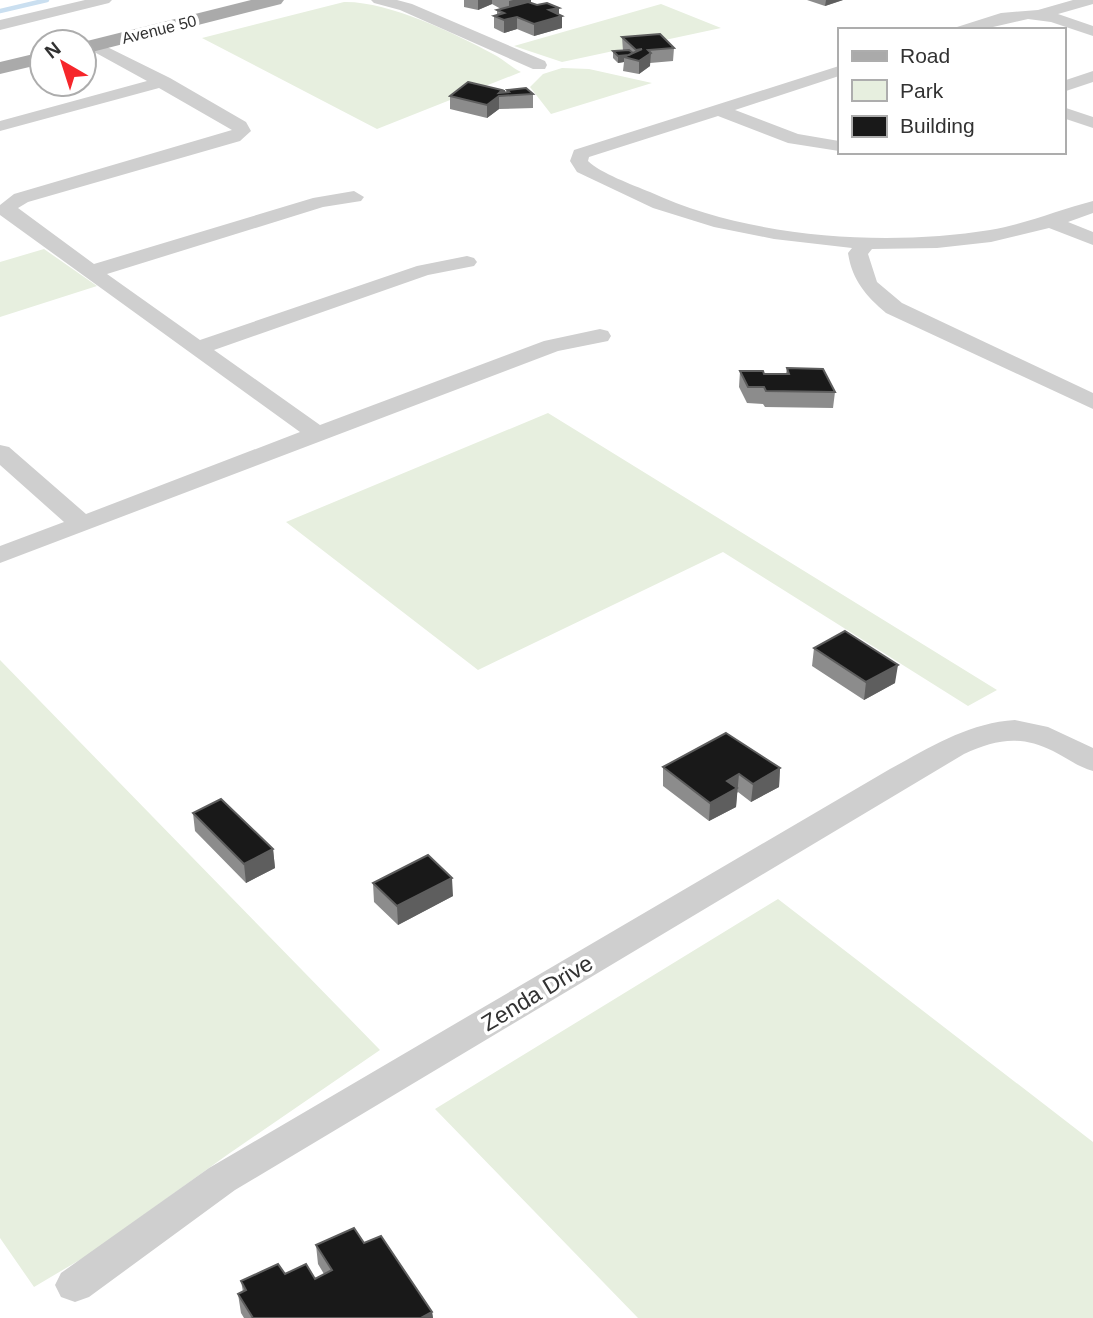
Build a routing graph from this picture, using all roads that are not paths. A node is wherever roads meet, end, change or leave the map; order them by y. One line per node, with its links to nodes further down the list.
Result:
1 (104, 0): 7 (street)
2 (274, 0): 10 (main road, Avenue 50)
3 (379, 0): 5 (street)
4 (1089, 0): 6 (street)
5 (404, 4): 13 (street)
6 (1043, 14): 8 (street); 9 (street)
7 (0, 25)
8 (969, 28)
9 (1093, 31)
10 (98, 44)
11 (98, 47): 17 (street)
12 (28, 61): 14 (main road)
13 (539, 65)
14 (0, 68)
15 (838, 71): 19 (street)
16 (1093, 76): 18 (street)
17 (164, 82): 22 (street); 30 (street)
18 (1065, 86)
19 (719, 110): 23 (street); 28 (street)
20 (1065, 114): 21 (street)
21 (1093, 123)
22 (0, 125)
23 (838, 146)
24 (354, 197): 30 (street)
25 (1093, 207): 26 (street)
26 (1053, 223): 27 (street); 28 (street)
27 (1093, 239)
28 (867, 242): 33 (street)
29 (467, 262): 32 (street)
30 (91, 272): 32 (street)
31 (600, 336): 34 (street)
32 (197, 348): 34 (street)
33 (1093, 402)
34 (317, 434): 36 (street)
35 (0, 452): 36 (street)
36 (82, 524): 37 (street)
37 (0, 555)
38 (1093, 761): 39 (street, Zenda Drive)
39 (75, 1285)

